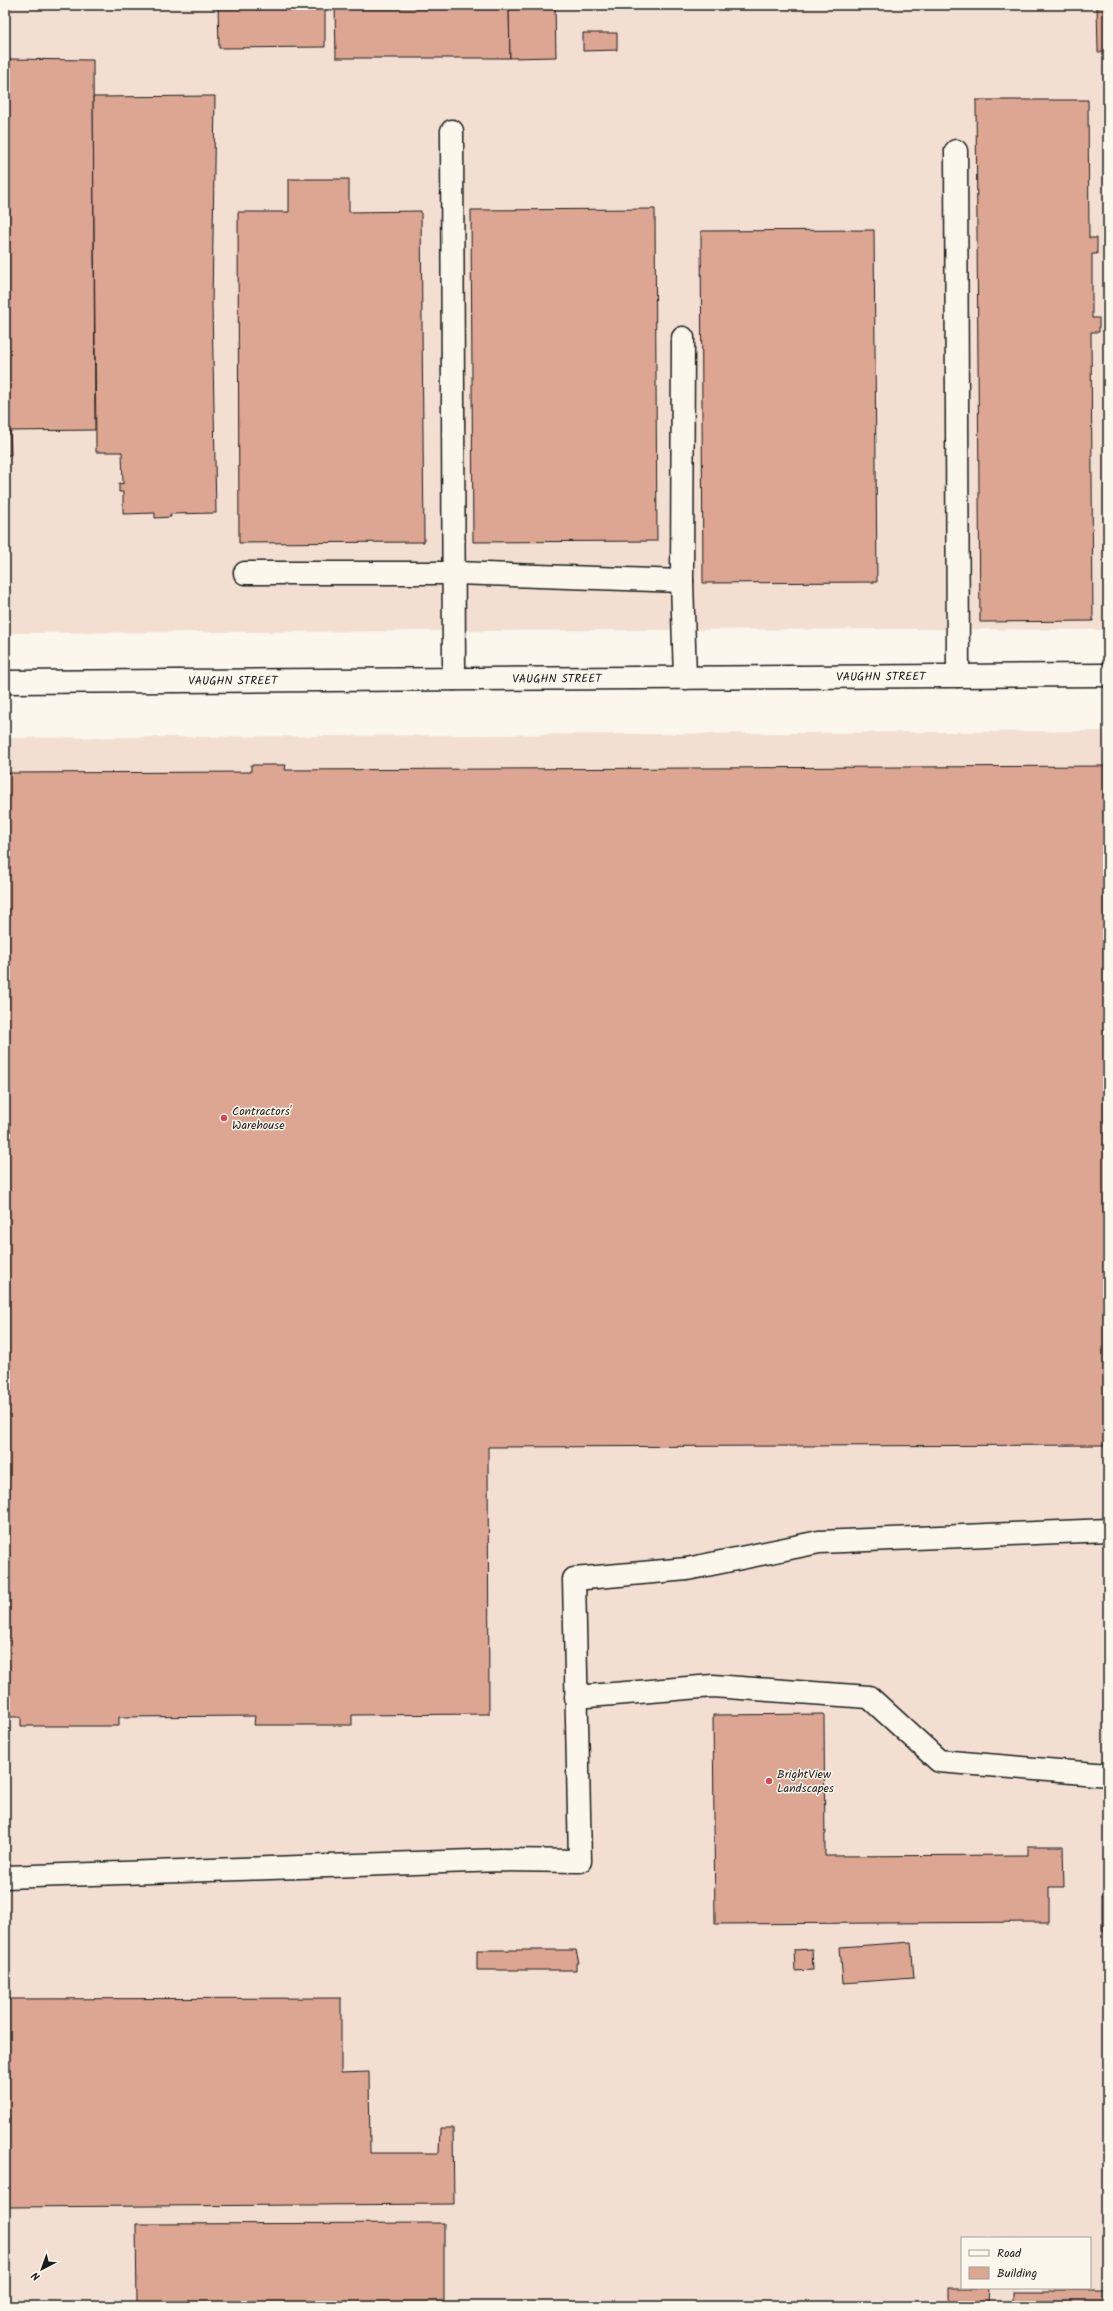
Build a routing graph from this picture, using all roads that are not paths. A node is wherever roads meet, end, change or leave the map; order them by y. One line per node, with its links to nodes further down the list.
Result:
1 (452, 131): 5 (street)
2 (956, 151): 8 (street)
3 (684, 338): 6 (street)
4 (245, 573): 5 (street)
5 (455, 573): 6 (street); 10 (street)
6 (682, 581): 9 (street)
7 (1108, 675): 8 (street, VAUGHN STREET)
8 (958, 676): 9 (street, VAUGHN STREET)
9 (686, 678): 10 (street, VAUGHN STREET)
10 (454, 679): 11 (street, VAUGHN STREET)
11 (5, 682)
12 (1108, 1530): 13 (street)
13 (576, 1697): 14 (street); 15 (street)
14 (1108, 1775)
15 (5, 1877)

